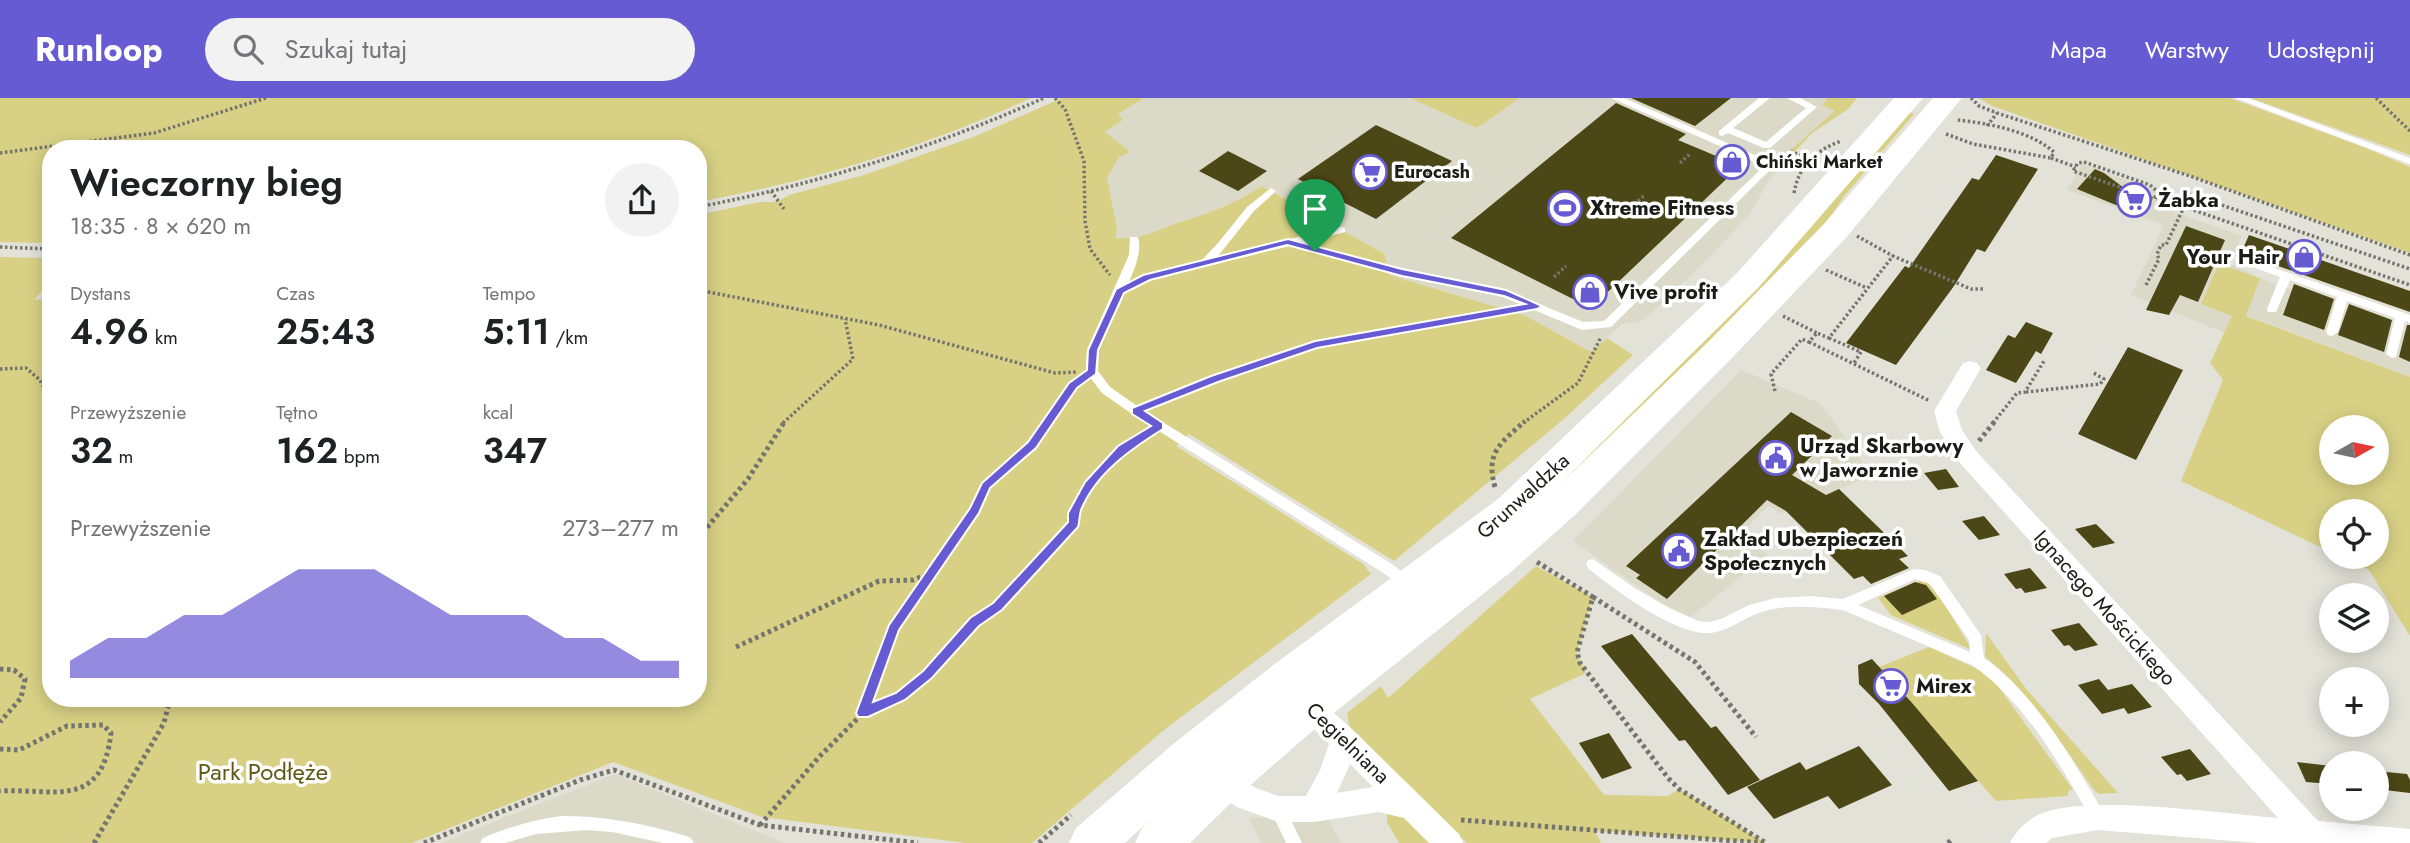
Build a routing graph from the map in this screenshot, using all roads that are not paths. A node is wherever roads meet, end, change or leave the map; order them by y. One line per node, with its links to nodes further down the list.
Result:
1 (1616, 98): 8 (lane)
2 (1765, 98): 7 (lane)
3 (1792, 98): 9 (lane)
4 (1909, 98): 27 (main road, Grunwaldzka)
5 (1948, 98): 30 (main road, Grunwaldzka)
6 (2240, 98): 11 (lane)
7 (1727, 129): 8 (lane); 9 (lane)
8 (1714, 141): 10 (lane)
9 (1767, 146): 10 (lane)
10 (1754, 158): 15 (lane)
11 (2410, 162)
12 (1271, 191): 17 (lane)
13 (1341, 230): 15 (lane)
14 (1134, 239): 19 (lane)
15 (1288, 242): 17 (lane)
16 (2240, 259): 18 (lane)
17 (1204, 265): 19 (lane)
18 (2287, 276): 20 (lane); 21 (lane)
19 (1120, 291): 27 (lane)
20 (2343, 296): 22 (lane); 23 (lane)
21 (2272, 310)
22 (2405, 318): 24 (lane)
23 (2332, 332)
24 (2392, 354)
25 (1970, 368): 38 (street, Ignacego Mościckiego)
26 (1593, 564): 28 (lane)
27 (1409, 585): 30 (main road, Grunwaldzka)
28 (1844, 605): 29 (lane); 29 (lane)
29 (1977, 661): 36 (lane)
30 (1296, 694): 31 (street, Cegielniana); 32 (main road, Grunwaldzka); 42 (main road, Grunwaldzka)
31 (1344, 739): 33 (street, Cegielniana); 34 (street)
32 (1222, 782): 35 (street, Cegielniana); 43 (main road, Grunwaldzka)
33 (1413, 807): 34 (street, Cegielniana); 37 (street, Cegielniana)
34 (1314, 809): 35 (street, Cegielniana)
35 (1278, 810): 44 (lane)
36 (2098, 817): 38 (street); 45 (street)
37 (1453, 831)
38 (2310, 833): 39 (street)
39 (2410, 842)
40 (488, 843): 41 (lane)
41 (686, 843)
42 (1091, 843)
43 (1158, 843)
44 (1294, 843)
45 (2024, 843)

